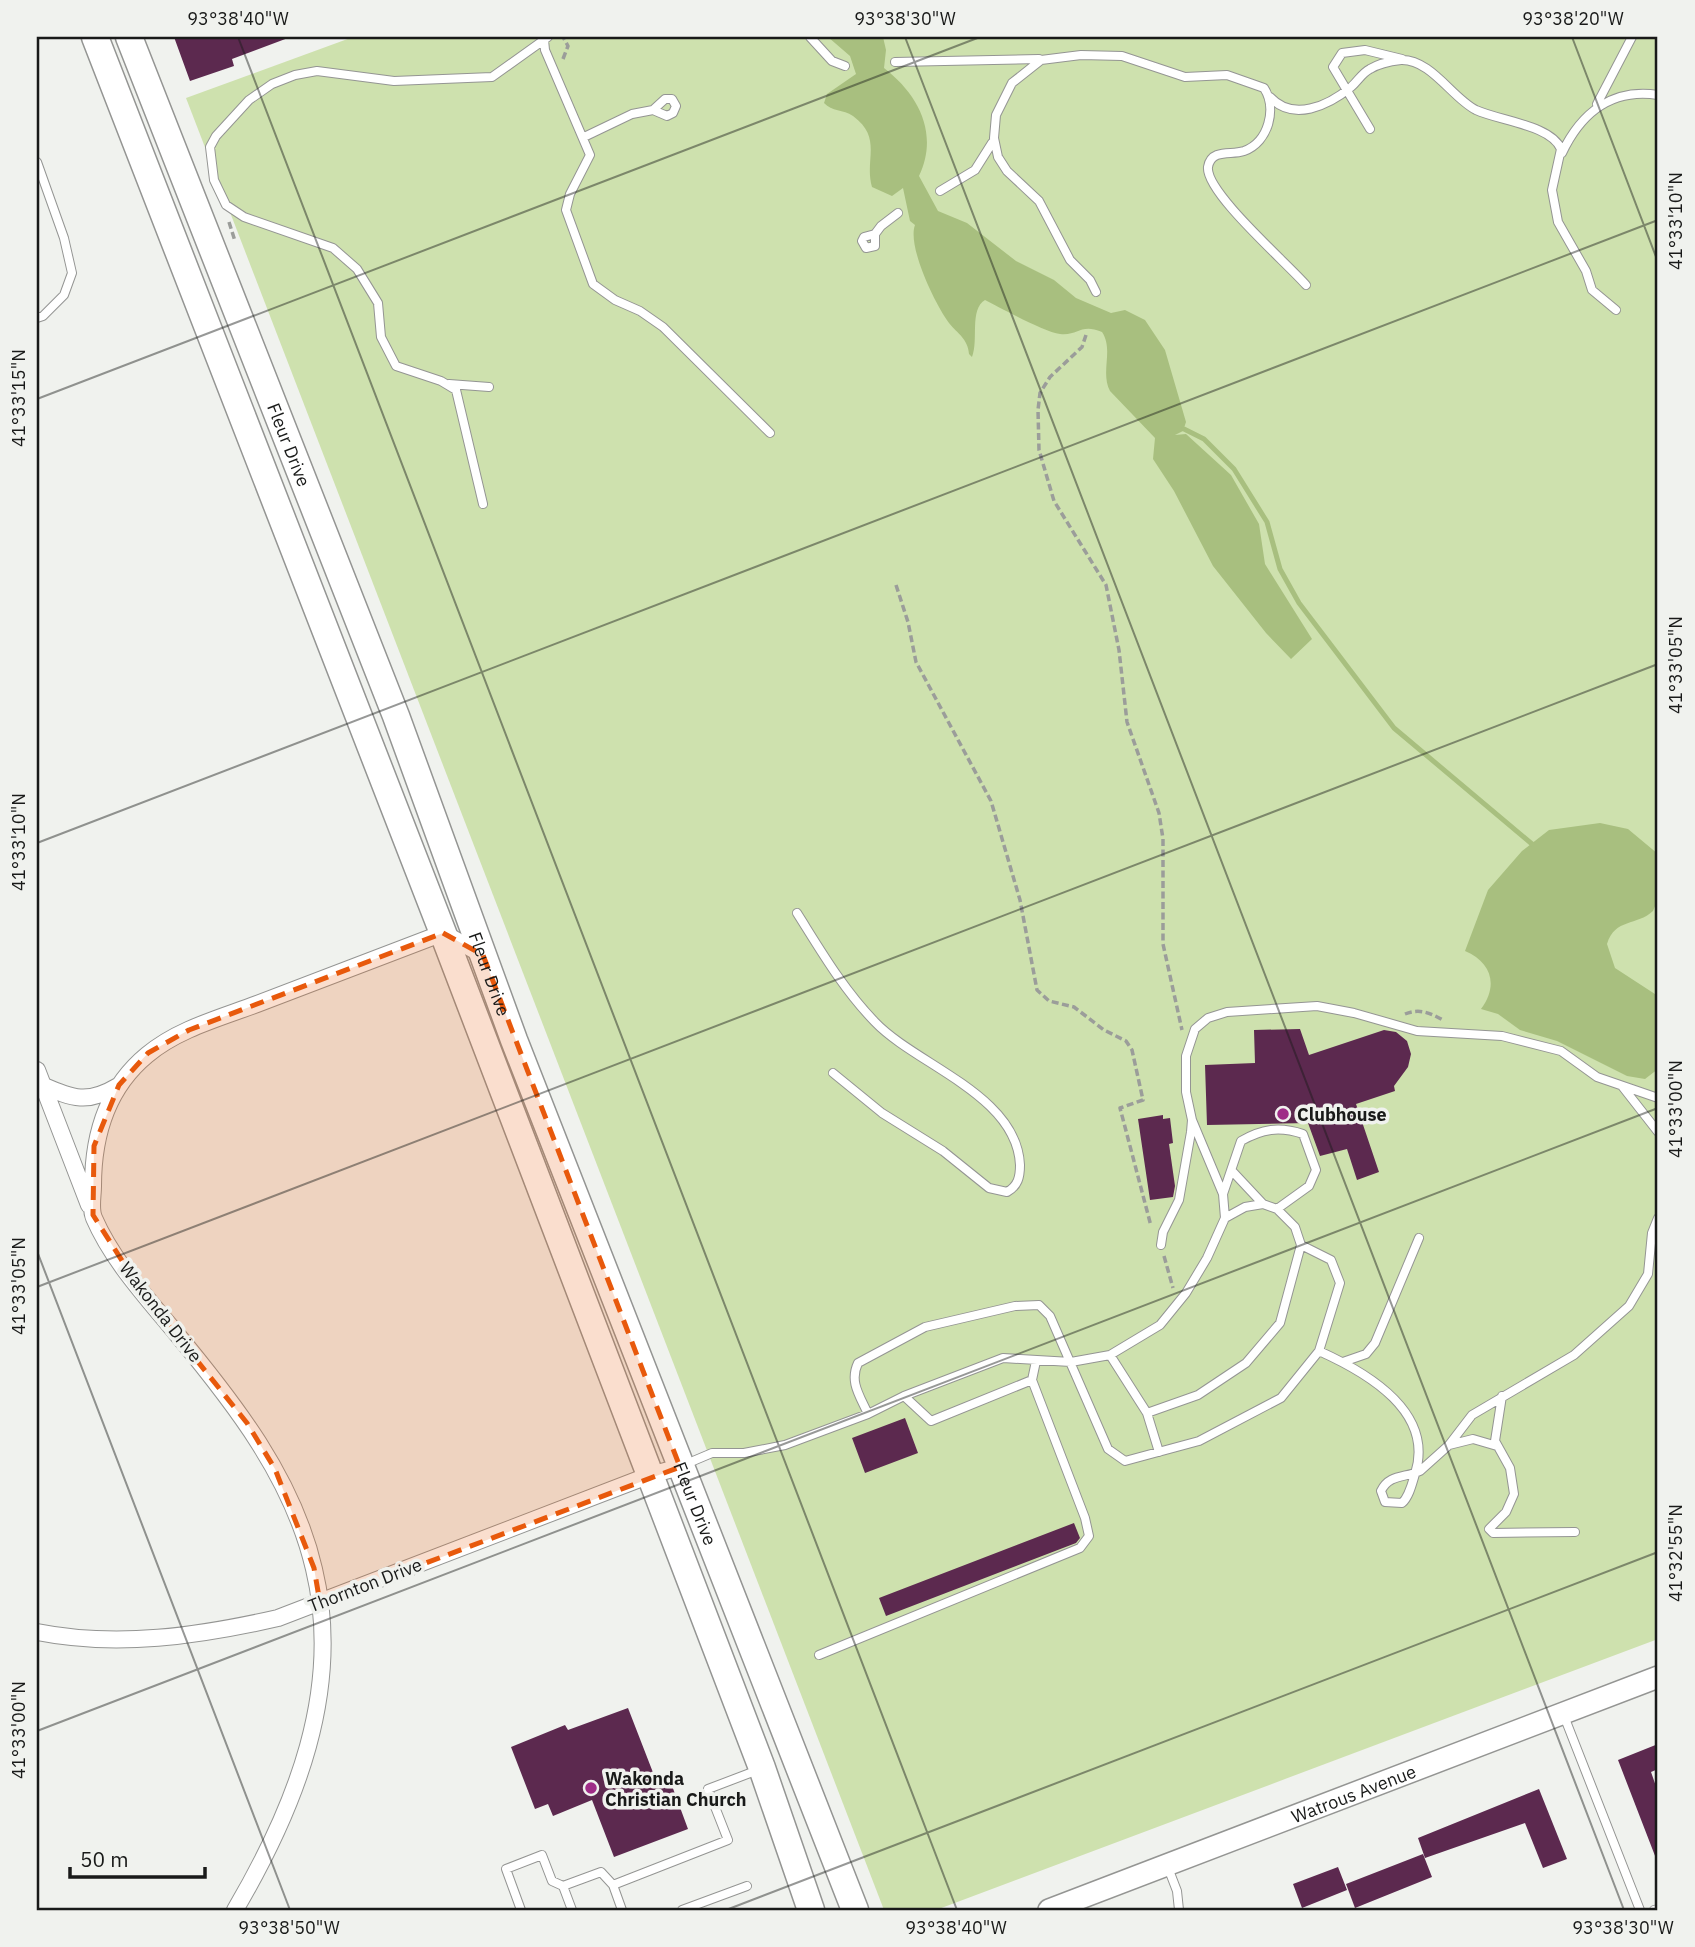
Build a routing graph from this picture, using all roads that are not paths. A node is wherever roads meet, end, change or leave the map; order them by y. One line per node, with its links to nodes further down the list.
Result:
1 (94, 37): 36 (main road, Fleur Drive)
2 (129, 37): 37 (main road, Fleur Drive)
3 (810, 37): 9 (lane)
4 (1632, 37): 13 (lane)
5 (546, 39): 18 (lane); 31 (lane)
6 (1049, 58): 8 (lane); 12 (lane); 19 (lane)
7 (1404, 60): 10 (lane); 10 (lane); 17 (lane)
8 (895, 62)
9 (845, 66)
10 (1346, 91): 12 (lane); 16 (lane)
11 (1658, 95): 13 (lane)
12 (1270, 97): 27 (lane)
13 (1593, 109): 15 (lane)
14 (653, 110): 18 (lane)
15 (1578, 126): 17 (lane); 20 (lane)
16 (1370, 129)
17 (1552, 135): 20 (lane)
18 (584, 137): 33 (lane)
19 (994, 138): 22 (lane); 23 (lane)
20 (1561, 155): 29 (lane)
21 (37, 162): 30 (lane)
22 (982, 163): 23 (lane); 24 (lane)
23 (1001, 164): 28 (lane)
24 (940, 191)
25 (898, 213): 26 (lane)
26 (875, 234)
27 (1306, 285)
28 (1096, 292)
29 (1616, 310)
30 (37, 318)
31 (449, 384): 32 (lane); 34 (lane)
32 (489, 387)
33 (770, 433)
34 (483, 504)
35 (797, 912): 38 (lane)
36 (443, 933): 37 (street); 40 (street); 70 (main road, Fleur Drive)
37 (483, 956): 68 (main road, Fleur Drive)
38 (833, 1073)
39 (40, 1078): 40 (street); 49 (street, Wakonda Drive)
40 (120, 1085): 49 (street)
41 (1622, 1086): 42 (lane); 43 (lane); 44 (lane)
42 (1658, 1098)
43 (1192, 1120): 46 (lane); 53 (lane)
44 (1658, 1132)
45 (1233, 1172): 46 (lane); 47 (lane); 48 (lane)
46 (1223, 1194): 50 (lane)
47 (1263, 1204): 48 (lane); 50 (lane)
48 (1277, 1209): 54 (lane)
49 (93, 1215): 72 (street, Wakonda Drive)
50 (1225, 1218): 56 (lane)
51 (1658, 1218): 62 (lane)
52 (1419, 1238): 59 (lane)
53 (1161, 1245)
54 (1301, 1245): 55 (lane); 63 (lane)
55 (1319, 1351): 59 (lane); 67 (lane)
56 (1110, 1355): 58 (lane); 63 (lane)
57 (1037, 1362): 58 (lane); 60 (lane); 61 (lane)
58 (1071, 1362): 64 (lane); 67 (lane)
59 (1343, 1362): 69 (lane)
60 (1032, 1380): 61 (lane); 74 (lane)
61 (904, 1396): 64 (lane)
62 (1502, 1396): 65 (lane); 66 (lane)
63 (1147, 1413): 67 (lane)
64 (868, 1414): 68 (lane)
65 (1448, 1445): 66 (lane); 69 (lane)
66 (1497, 1447): 71 (lane)
67 (1159, 1452)
68 (680, 1467): 70 (street, Thornton Drive); 88 (main road, Fleur Drive)
69 (1415, 1474): 69 (lane)
70 (650, 1475): 72 (street, Thornton Drive); 77 (main road, Fleur Drive)
71 (1575, 1532)
72 (320, 1603): 73 (street, Thornton Drive); 82 (street, Wakonda Drive)
73 (37, 1632)
74 (819, 1655)
75 (1658, 1677): 76 (street, Watrous Avenue)
76 (1563, 1713): 78 (street, Watrous Avenue); 91 (lane)
77 (761, 1768): 79 (lane); 87 (main road, Fleur Drive)
78 (1167, 1865): 89 (street, Watrous Avenue); 90 (lane)
79 (613, 1885): 80 (lane); 85 (lane)
80 (563, 1886): 83 (lane); 84 (lane)
81 (747, 1886): 86 (lane)
82 (235, 1910)
83 (521, 1910)
84 (572, 1910)
85 (622, 1910)
86 (682, 1910)
87 (811, 1910)
88 (855, 1910)
89 (1049, 1910)
90 (1179, 1910)
91 (1640, 1910)

